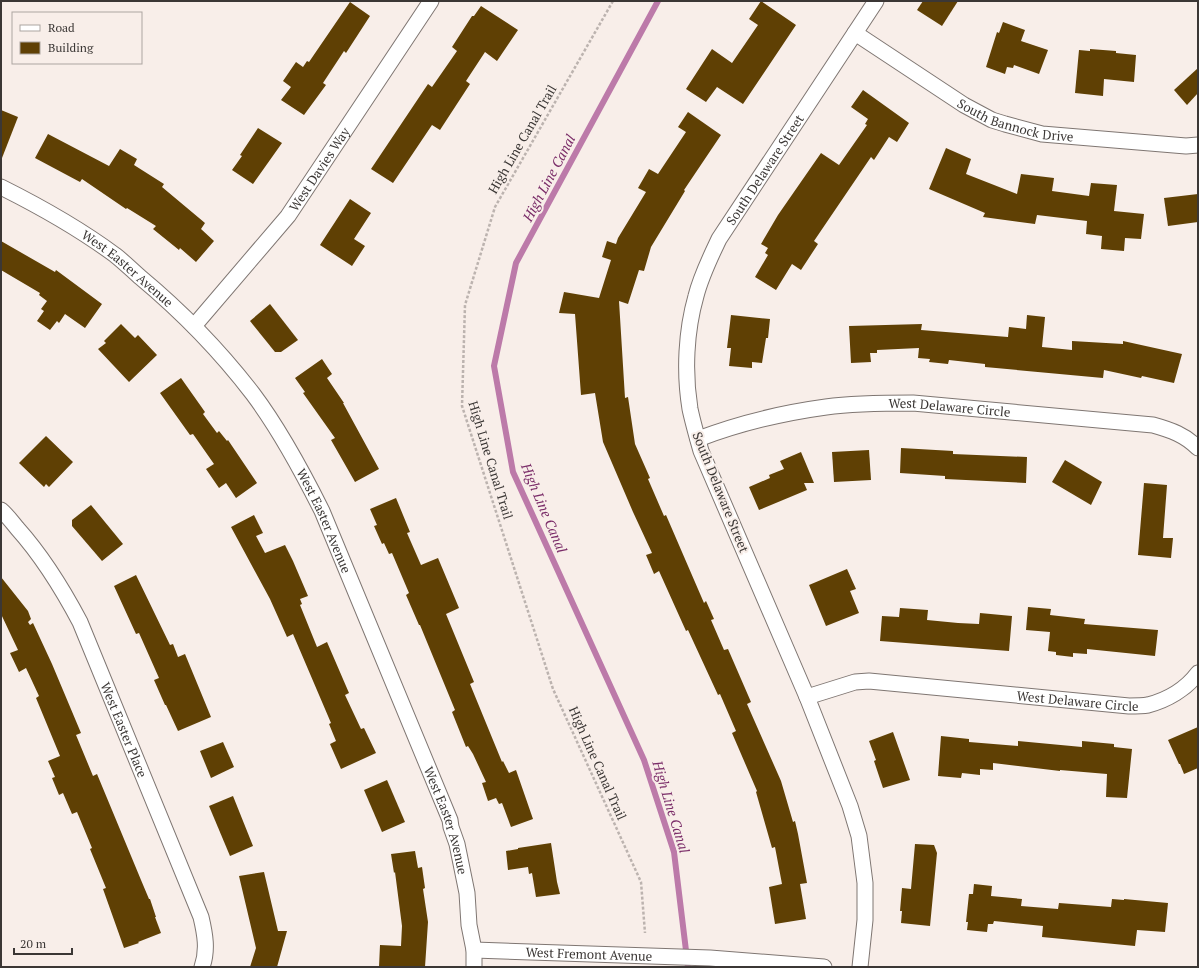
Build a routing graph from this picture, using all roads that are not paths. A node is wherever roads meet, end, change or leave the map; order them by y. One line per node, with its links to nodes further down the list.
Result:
1 (431, 1): 6 (street, West Davies Way)
2 (876, 1): 3 (street, South Delaware Street)
3 (855, 33): 4 (street, South Bannock Drive); 7 (street, South Delaware Street)
4 (1198, 145)
5 (1, 187): 6 (street, West Easter Avenue)
6 (194, 326): 12 (street, West Easter Avenue)
7 (698, 439): 8 (street, West Delaware Circle); 11 (street, South Delaware Street)
8 (1198, 448)
9 (1, 510): 13 (street, West Easter Place)
10 (1198, 673): 11 (street, West Delaware Circle)
11 (807, 697): 16 (street, South Delaware Street)
12 (474, 950): 14 (street, West Easter Avenue); 15 (street, West Fremont Avenue)
13 (202, 967)
14 (474, 967)
15 (824, 967)
16 (860, 967)

